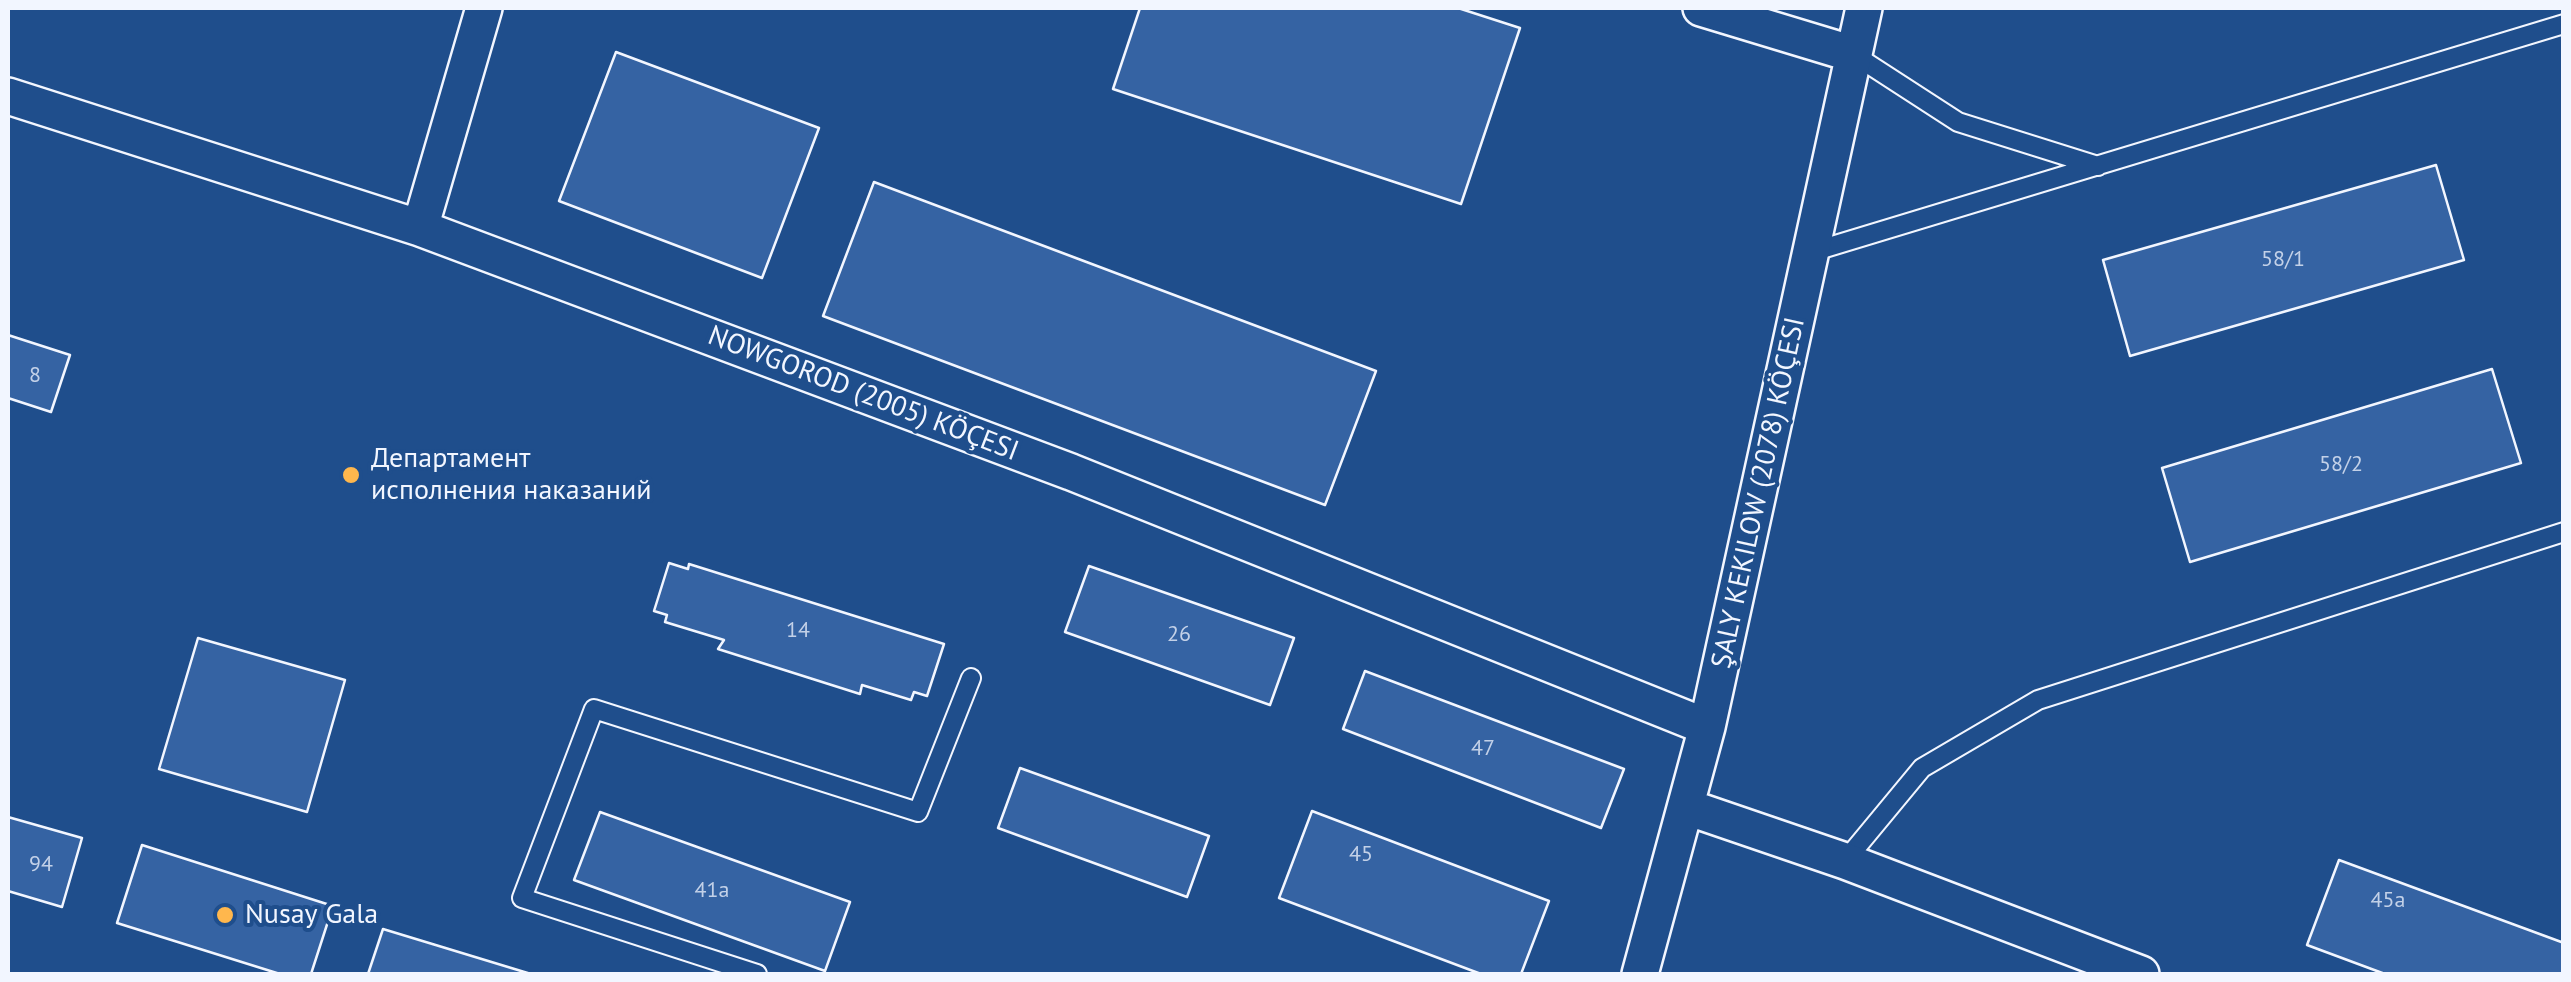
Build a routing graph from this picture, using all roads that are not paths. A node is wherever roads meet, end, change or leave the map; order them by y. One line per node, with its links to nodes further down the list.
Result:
1 (484, 8): 8 (street)
2 (1701, 8): 5 (street)
3 (1864, 8): 5 (street, ŞALY KEKILOW (2078) KÖÇESI)
4 (2564, 24): 7 (lane)
5 (1853, 54): 7 (lane); 9 (street, ŞALY KEKILOW (2078) KÖÇESI)
6 (9, 99): 8 (street, NOWGOROD (2005) KÖÇESI)
7 (2099, 166): 9 (lane)
8 (420, 228): 12 (street, NOWGOROD (2005) KÖÇESI)
9 (1812, 252): 12 (street, ŞALY KEKILOW (2078) KÖÇESI)
10 (2564, 532): 14 (lane)
11 (971, 678): 15 (lane)
12 (1707, 727): 13 (street, ŞALY KEKILOW (2078) KÖÇESI)
13 (1686, 807): 14 (street); 16 (street, ŞALY KEKILOW (2078) KÖÇESI)
14 (1845, 861): 17 (street)
15 (757, 974)
16 (1640, 974)
17 (2141, 974)

